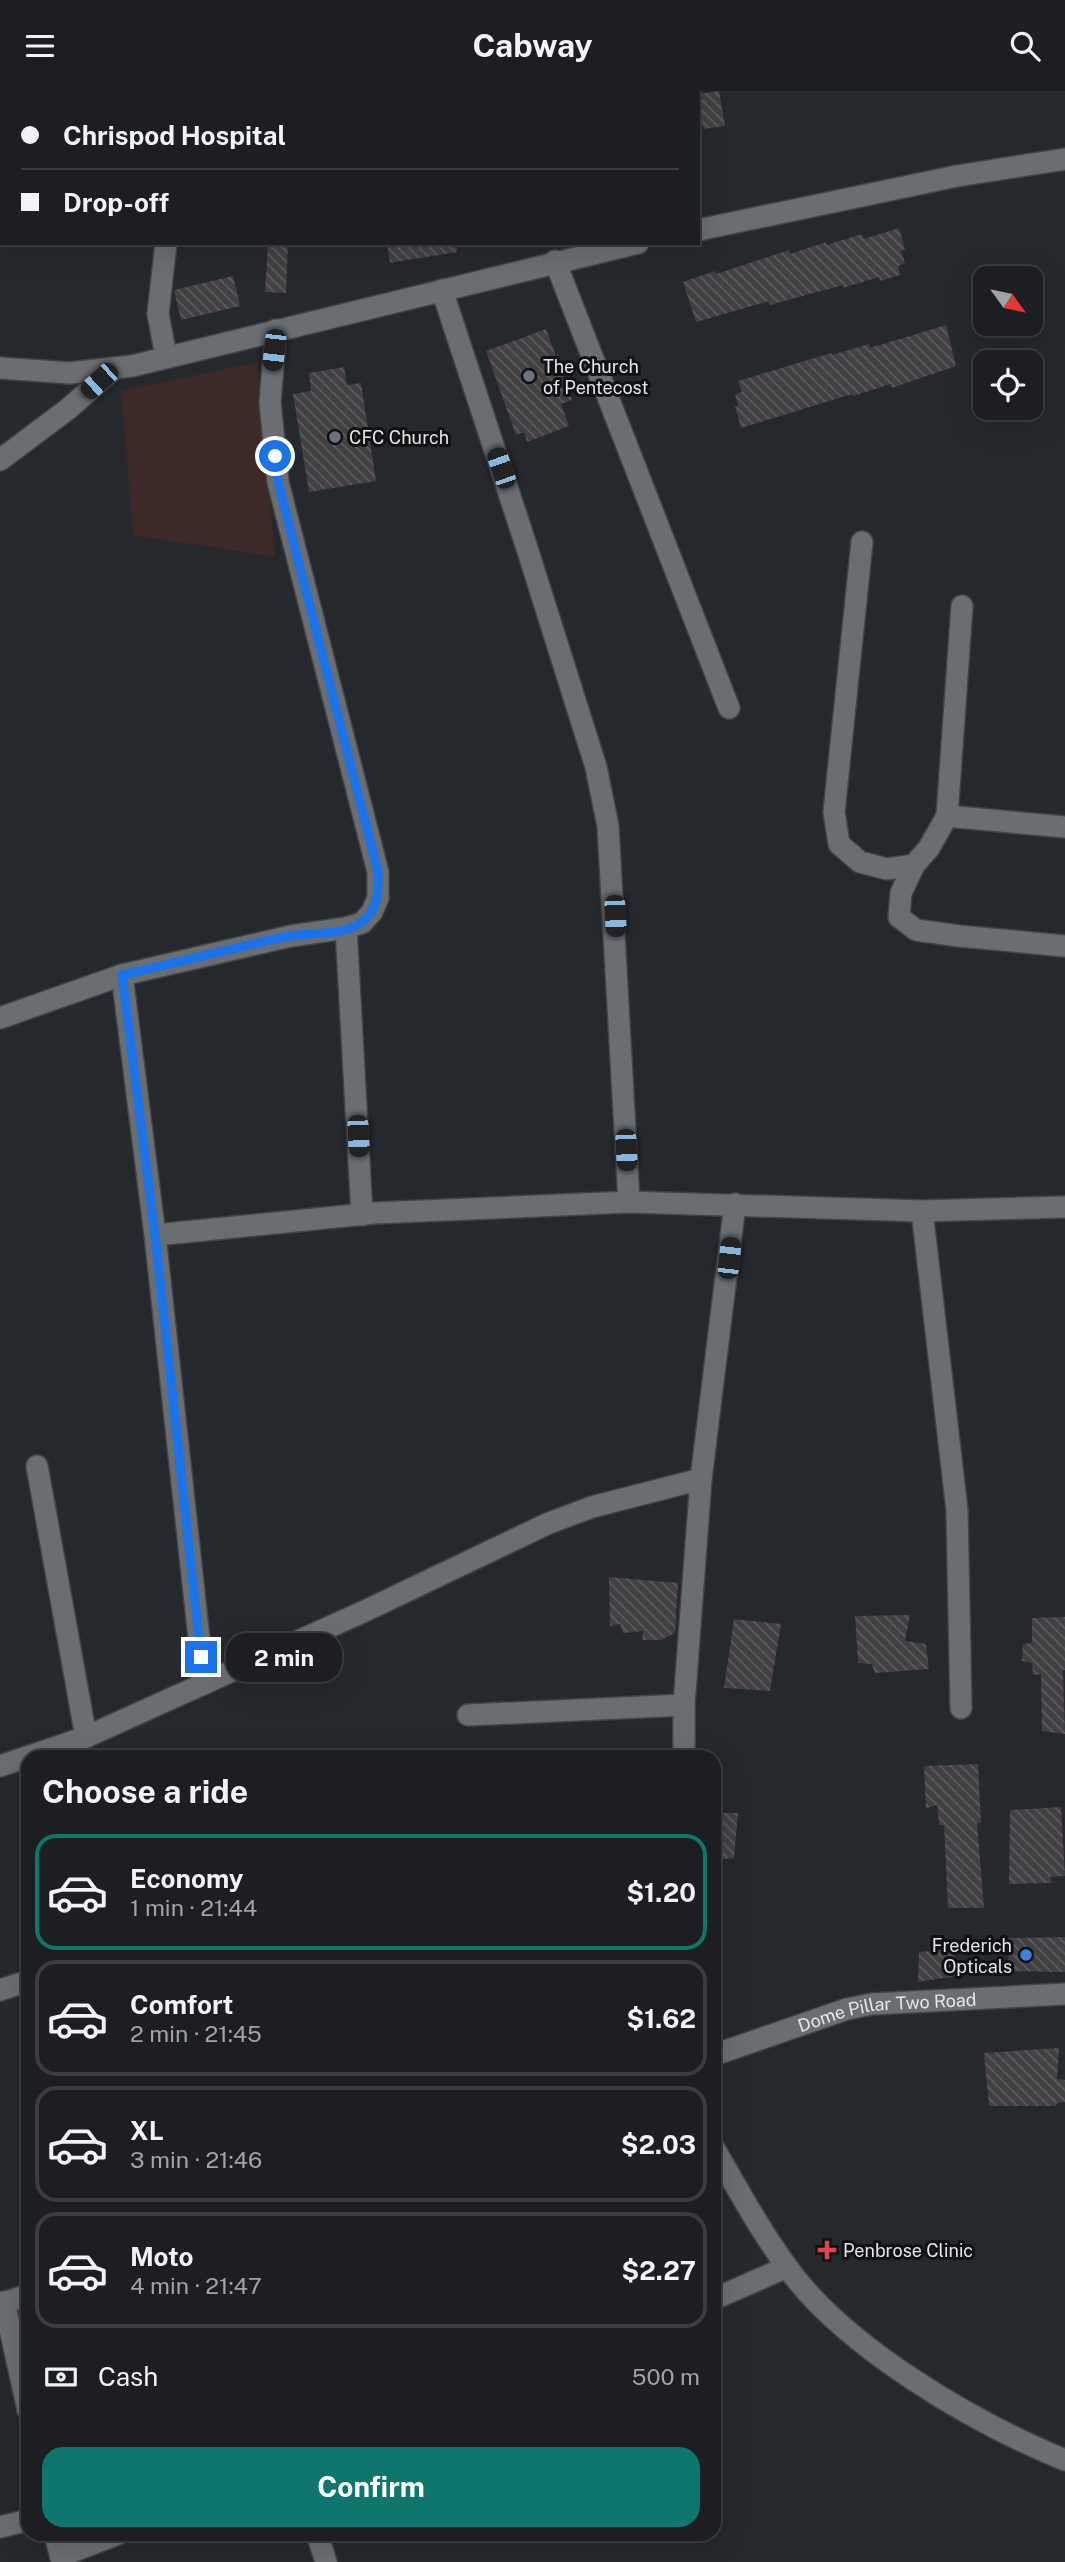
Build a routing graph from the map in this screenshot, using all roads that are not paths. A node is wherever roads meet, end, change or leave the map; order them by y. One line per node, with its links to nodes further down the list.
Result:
1 (1065, 159): 2 (street)
2 (700, 230)
3 (166, 245): 8 (street)
4 (629, 245): 5 (street)
5 (555, 261): 6 (street); 14 (street)
6 (442, 290): 7 (street); 22 (street)
7 (276, 331): 8 (street); 18 (street)
8 (166, 356): 10 (street)
9 (0, 367): 10 (street)
10 (115, 368): 11 (street)
11 (0, 460)
12 (862, 542): 17 (street)
13 (962, 606): 15 (street)
14 (729, 708)
15 (947, 816): 16 (street); 17 (street)
16 (1065, 827)
17 (914, 865): 19 (street)
18 (346, 929): 20 (street); 26 (street)
19 (1065, 946)
20 (122, 975): 21 (street); 27 (street)
21 (0, 1017)
22 (629, 1202): 23 (street); 26 (street)
23 (735, 1204): 25 (street); 29 (street)
24 (1065, 1207): 25 (street)
25 (922, 1211): 32 (street)
26 (362, 1215): 27 (street)
27 (155, 1235): 30 (street)
28 (37, 1466): 34 (street)
29 (701, 1479): 30 (street); 31 (street)
30 (204, 1684): 34 (street)
31 (684, 1705): 33 (street); 36 (street)
32 (961, 1708)
33 (468, 1715)
34 (86, 1737): 35 (street)
35 (47, 1750)
36 (684, 1750)
37 (21, 1759): 38 (street)
38 (0, 1766)
39 (21, 1983): 40 (street)
40 (0, 1990)
41 (1065, 1994): 42 (street, Dome Pillar Two Road)
42 (721, 2047)
43 (721, 2159): 44 (street)
44 (787, 2267): 45 (street); 49 (street)
45 (721, 2296)
46 (21, 2297): 47 (street)
47 (2, 2303): 48 (street)
48 (21, 2381)
49 (1065, 2460)
50 (21, 2522): 51 (street)
51 (0, 2527)
52 (57, 2541): 55 (street)
53 (102, 2541): 55 (street)
54 (319, 2541): 56 (street)
55 (61, 2559)
56 (326, 2562)

